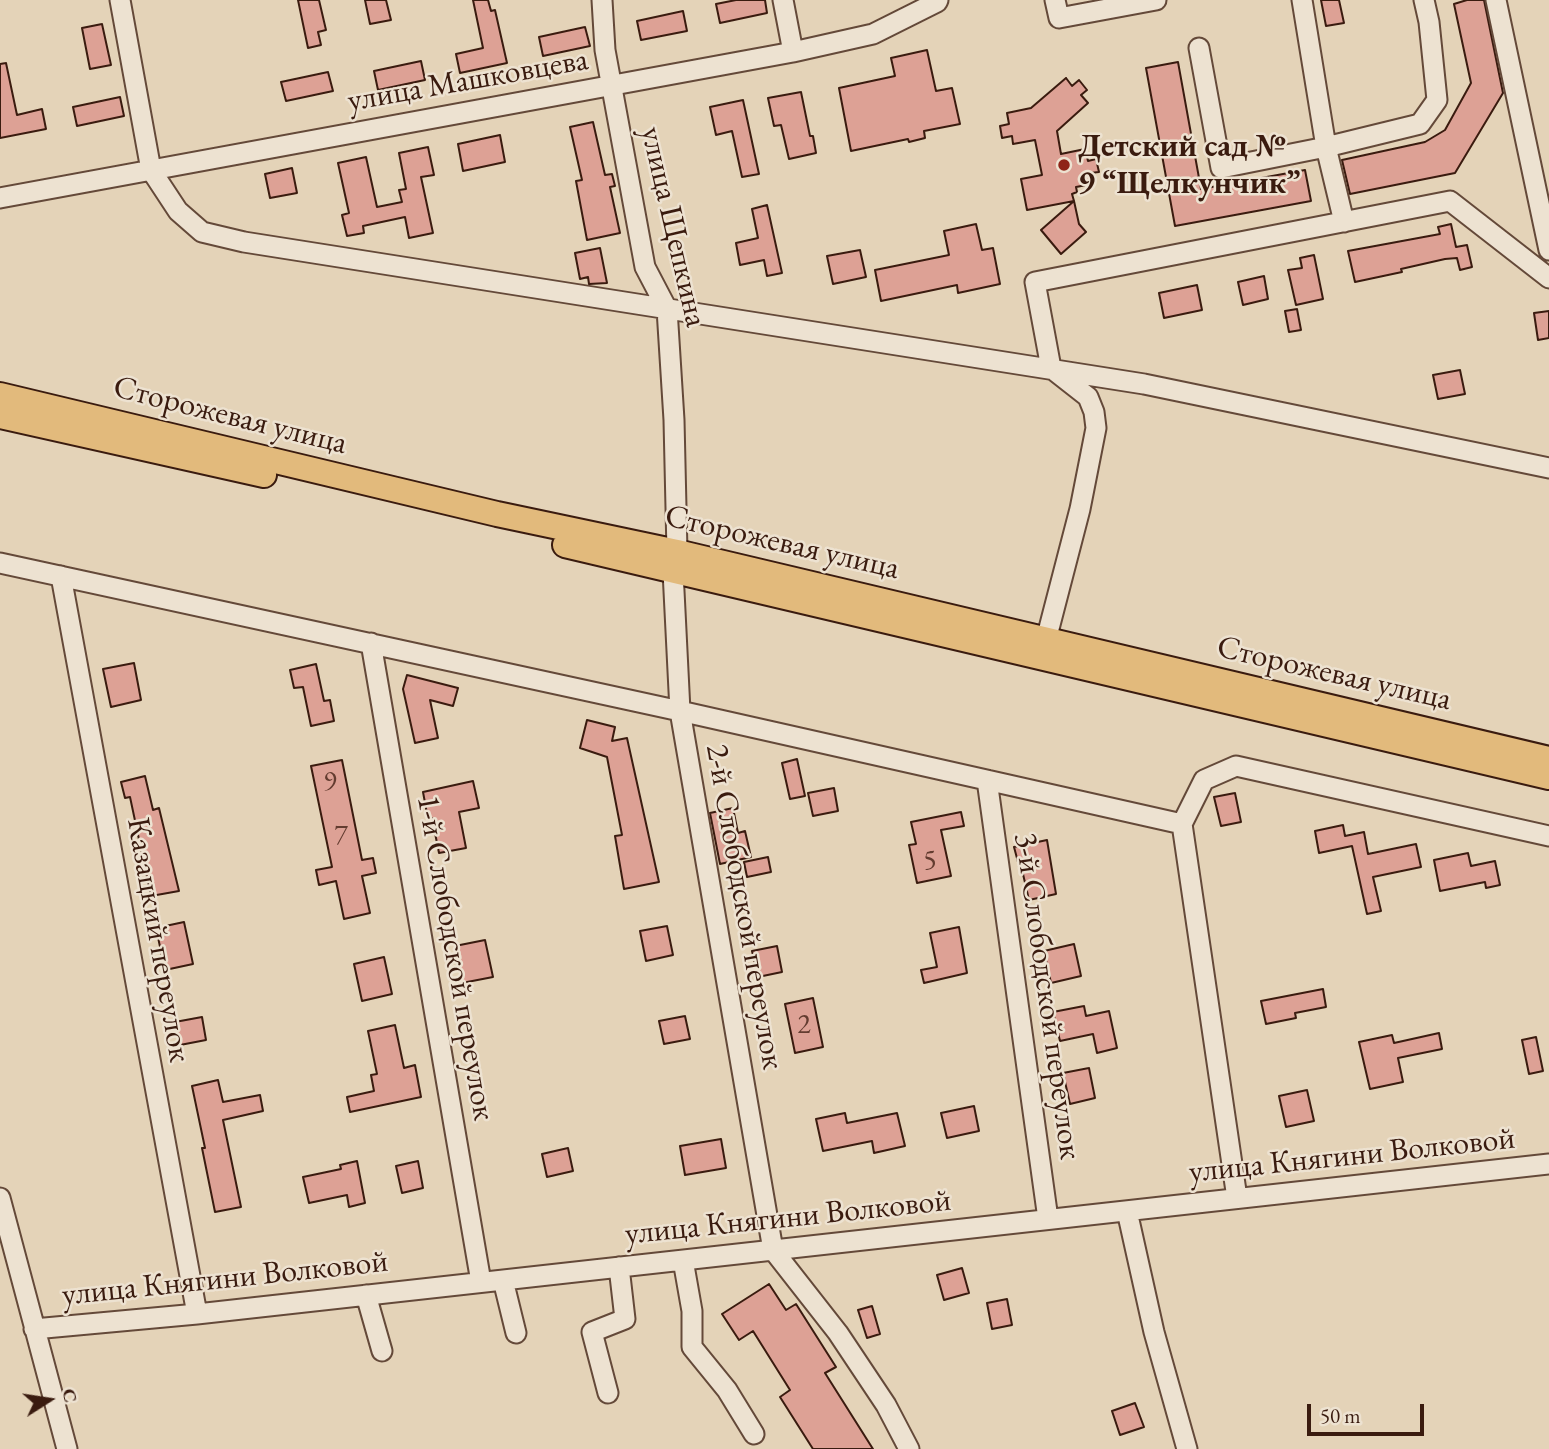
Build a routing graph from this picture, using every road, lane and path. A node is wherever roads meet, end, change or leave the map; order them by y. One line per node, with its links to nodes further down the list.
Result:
1 (120, 0): 14 (street)
2 (601, 0): 12 (street, улица Щепкина)
3 (783, 0): 11 (street)
4 (938, 0): 11 (street, улица Машковцева)
5 (1055, 0): 6 (street)
6 (1156, 0)
7 (1302, 0): 13 (street)
8 (1424, 0): 13 (street)
9 (1496, 0): 17 (street)
10 (1199, 48): 13 (street)
11 (793, 51): 12 (street, улица Машковцева)
12 (611, 85): 14 (street, улица Машковцева); 19 (street, улица Щепкина)
13 (1326, 147): 16 (street)
14 (150, 170): 15 (street, улица Машковцева); 19 (street)
15 (0, 198)
16 (1344, 222): 18 (street); 20 (street)
17 (1549, 250)
18 (1549, 278)
19 (667, 309): 20 (street); 24 (street, улица Щепкина)
20 (1051, 368): 23 (street); 27 (street)
21 (0, 395): 24 (main road, Сторожевая улица)
22 (0, 416): 24 (main road, Сторожевая улица)
23 (1549, 468)
24 (675, 562): 27 (main road, Сторожевая улица); 29 (street, 2-й Слободской переулок); 31 (main road, Сторожевая улица)
25 (0, 563): 26 (street)
26 (61, 576): 28 (street); 46 (street, Казацкий переулок)
27 (1046, 640): 30 (main road, Сторожевая улица)
28 (371, 643): 29 (street); 44 (street, 1-й Слободской переулок)
29 (680, 711): 32 (street); 40 (street, 2-й Слободской переулок)
30 (1549, 759)
31 (1549, 776)
32 (987, 780): 33 (street); 39 (street, 3-й Слободской переулок)
33 (1182, 824): 34 (street); 37 (street)
34 (1549, 836)
35 (1549, 1164): 37 (street, улица Княгини Волковой)
36 (0, 1198): 47 (street)
37 (1237, 1198): 38 (street, улица Княгини Волковой)
38 (1127, 1211): 39 (street, улица Княгини Волковой); 54 (street)
39 (1048, 1219): 40 (street, улица Княгини Волковой)
40 (773, 1250): 41 (street, улица Княгини Волковой); 53 (street)
41 (682, 1260): 42 (street, улица Княгини Волковой); 51 (street)
42 (619, 1267): 43 (street, улица Княгини Волковой); 50 (street)
43 (503, 1280): 44 (street, улица Княгини Волковой); 48 (street)
44 (481, 1282): 45 (street, улица Княгини Волковой)
45 (366, 1295): 46 (street, улица Княгини Волковой); 49 (street)
46 (197, 1314): 47 (street, улица Княгини Волковой)
47 (34, 1329): 52 (street)
48 (516, 1334)
49 (382, 1351)
50 (608, 1393)
51 (754, 1434)
52 (67, 1449)
53 (909, 1449)
54 (1186, 1449)

